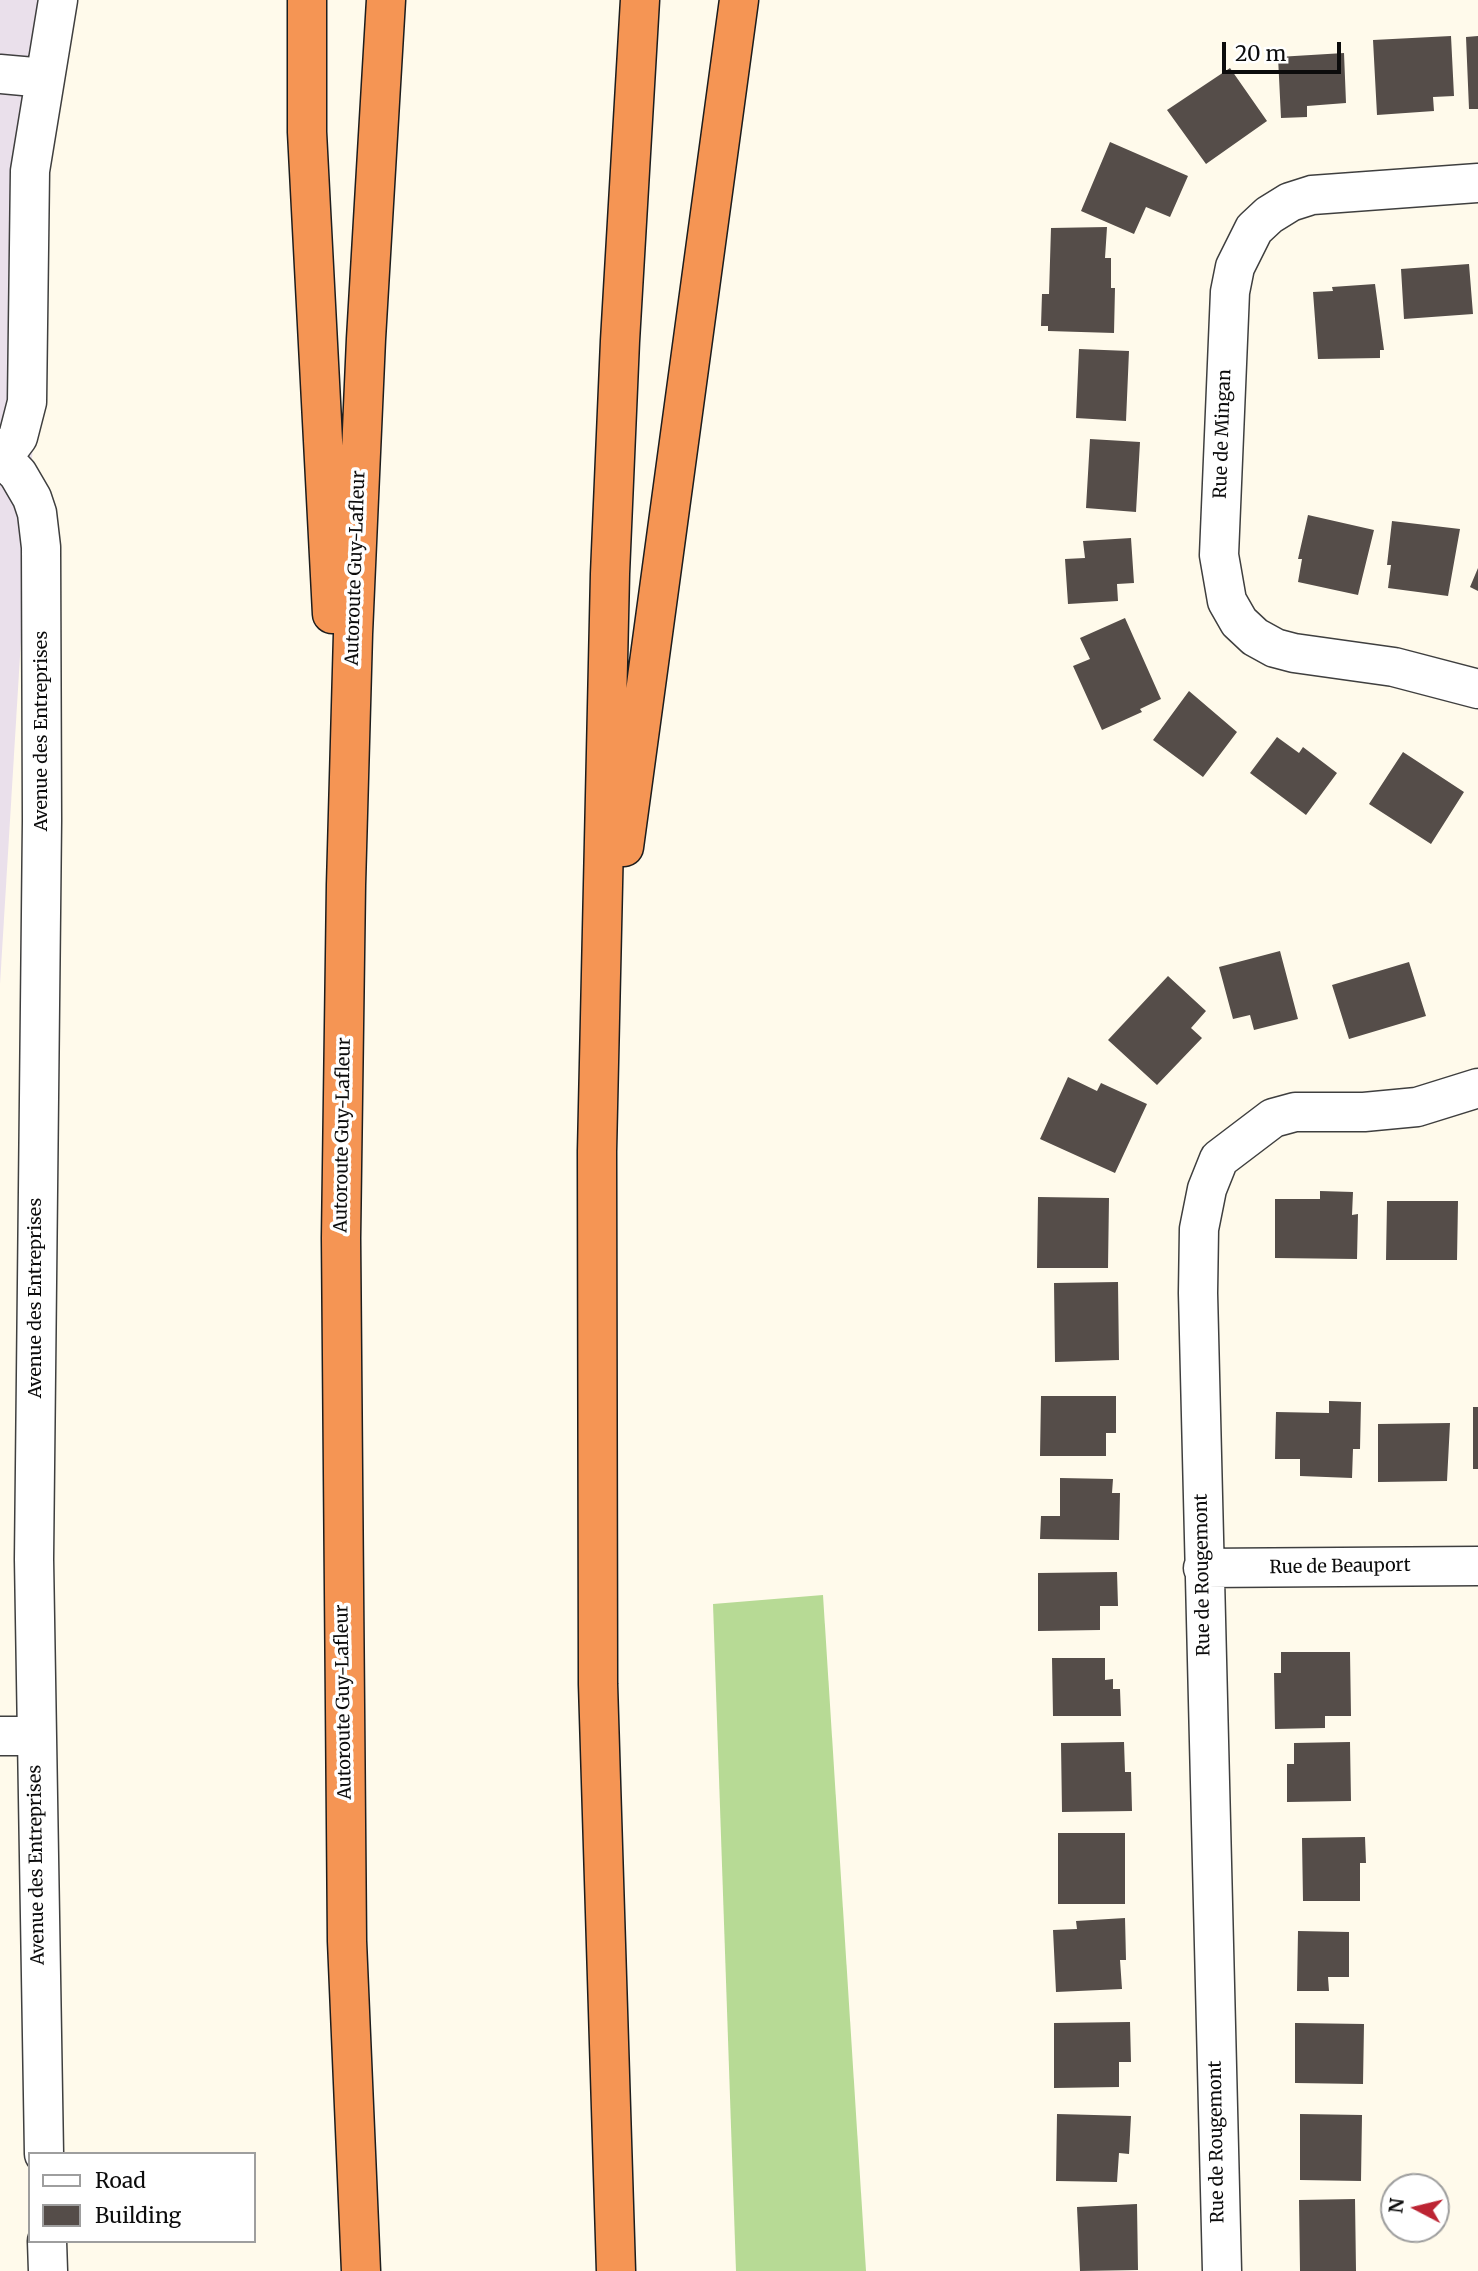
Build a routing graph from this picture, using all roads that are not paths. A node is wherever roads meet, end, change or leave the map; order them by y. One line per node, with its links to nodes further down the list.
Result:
1 (58, 0): 7 (street)
2 (307, 0): 11 (highway)
3 (386, 0): 11 (highway, Autoroute Guy-Lafleur)
4 (640, 0): 12 (highway)
5 (739, 0): 12 (highway)
6 (0, 74): 7 (street)
7 (45, 78): 9 (street)
8 (1478, 183): 10 (street, Rue de Mingan)
9 (1, 456): 16 (street, Avenue des Entreprises)
10 (1478, 689)
11 (346, 885): 20 (highway, Autoroute Guy-Lafleur)
12 (598, 1040): 21 (highway)
13 (1478, 1088): 15 (street, Rue de Rougemont)
14 (1478, 1566): 15 (street, Rue de Beauport)
15 (1203, 1568): 22 (street, Rue de Rougemont)
16 (18, 1736): 17 (street, Avenue des Entreprises)
17 (44, 2152)
18 (47, 2243): 19 (street)
19 (48, 2271)
20 (361, 2271)
21 (616, 2271)
22 (1222, 2271)

